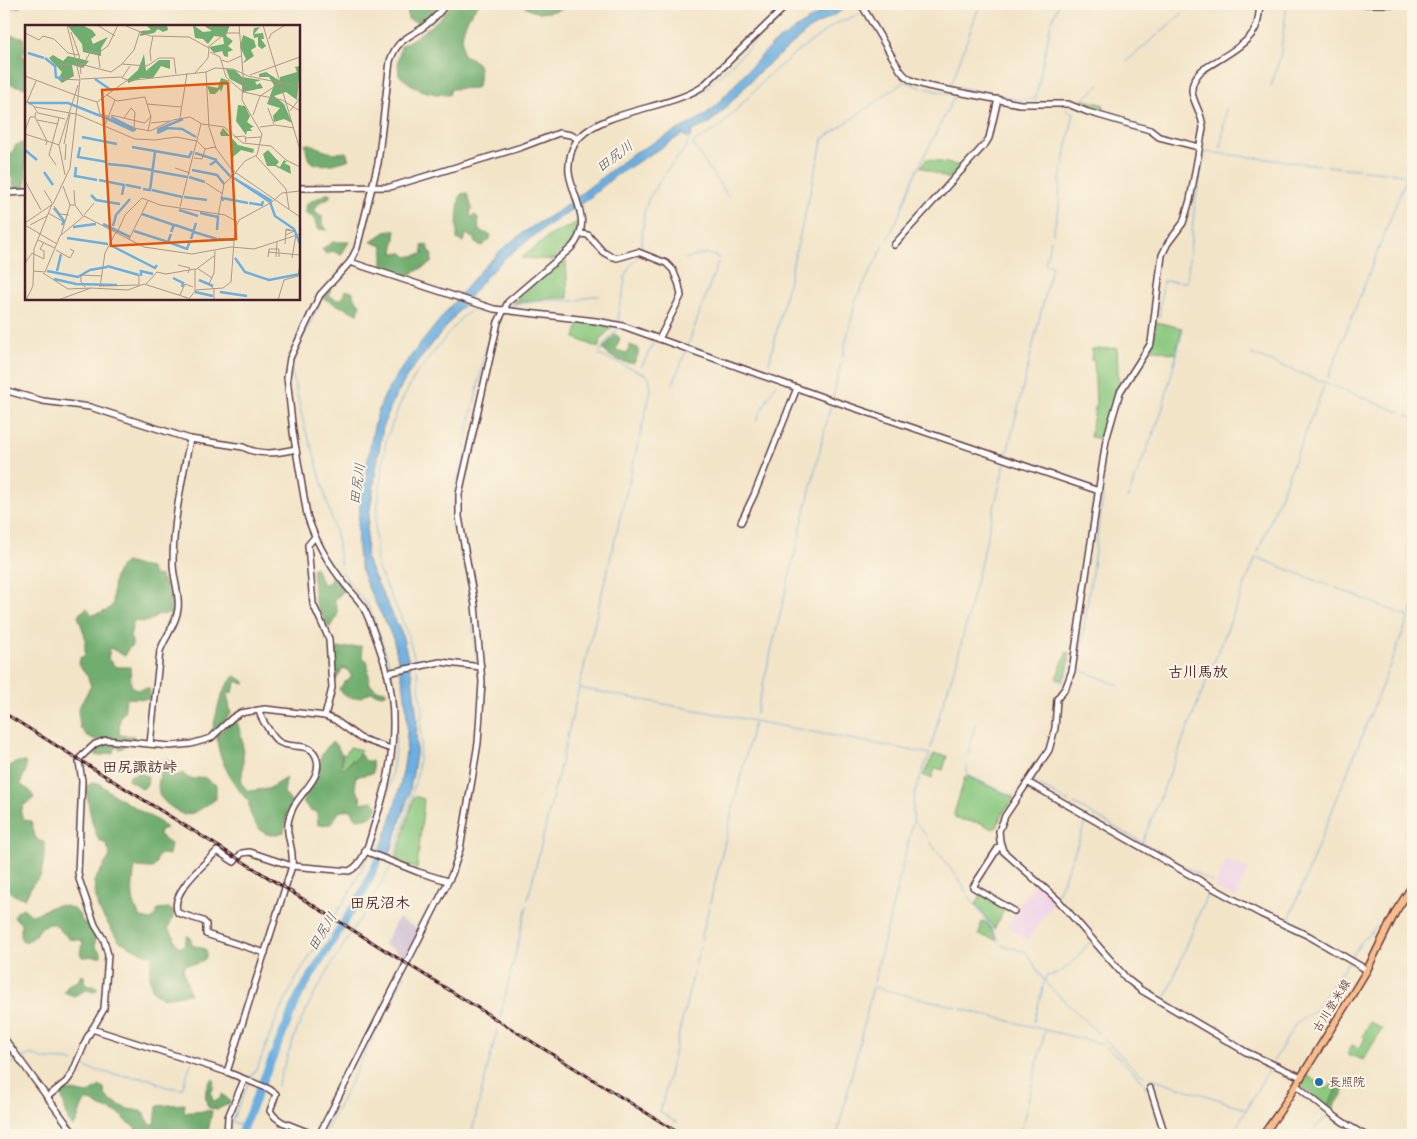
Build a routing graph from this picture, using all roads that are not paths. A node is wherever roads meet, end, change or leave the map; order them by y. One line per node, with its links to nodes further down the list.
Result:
1 (446, 4): 11 (street)
2 (788, 4): 8 (street)
3 (861, 4): 7 (street)
4 (1260, 4): 9 (street)
5 (1321, 4): 6 (street)
6 (1413, 4)
7 (998, 99): 9 (street); 15 (street)
8 (578, 139): 11 (street); 14 (street)
9 (1199, 148): 23 (street)
10 (300, 188): 11 (street)
11 (371, 188): 16 (street)
12 (25, 192): 13 (street)
13 (4, 193)
14 (581, 234): 17 (street); 18 (street)
15 (894, 245)
16 (352, 262): 17 (street); 22 (street)
17 (503, 309): 18 (street); 26 (street)
18 (659, 339): 19 (street)
19 (798, 388): 23 (street); 24 (street)
20 (4, 390): 21 (street)
21 (190, 438): 22 (street); 30 (street)
22 (296, 449): 25 (street)
23 (1099, 491): 32 (street)
24 (741, 522)
25 (314, 538): 27 (street); 29 (street)
26 (481, 667): 27 (street); 36 (street)
27 (387, 673): 31 (street)
28 (259, 710): 29 (street); 30 (street); 35 (street)
29 (326, 716): 31 (street)
30 (150, 744): 41 (street)
31 (391, 749): 34 (street)
32 (1029, 783): 33 (street); 40 (street)
33 (1001, 845): 38 (street); 46 (street)
34 (365, 851): 35 (street); 36 (street)
35 (292, 866): 39 (street); 39 (street)
36 (448, 881): 54 (street)
37 (1413, 885): 40 (main road, 古川登米線)
38 (1014, 911)
39 (265, 954): 45 (street)
40 (1367, 970): 46 (main road, 古川登米線)
41 (92, 1029): 45 (street); 50 (street)
42 (4, 1038): 44 (street)
43 (4, 1049): 44 (street)
44 (12, 1050): 50 (street)
45 (226, 1072): 47 (street)
46 (1301, 1077): 48 (main road, 古川登米線)
47 (244, 1080): 52 (street); 53 (street)
48 (1296, 1085): 56 (main road, 古川登米線); 57 (street)
49 (1150, 1088): 55 (street)
50 (48, 1097): 51 (street)
51 (75, 1135)
52 (227, 1135)
53 (315, 1135)
54 (319, 1135)
55 (1165, 1135)
56 (1263, 1135)
57 (1365, 1135)

